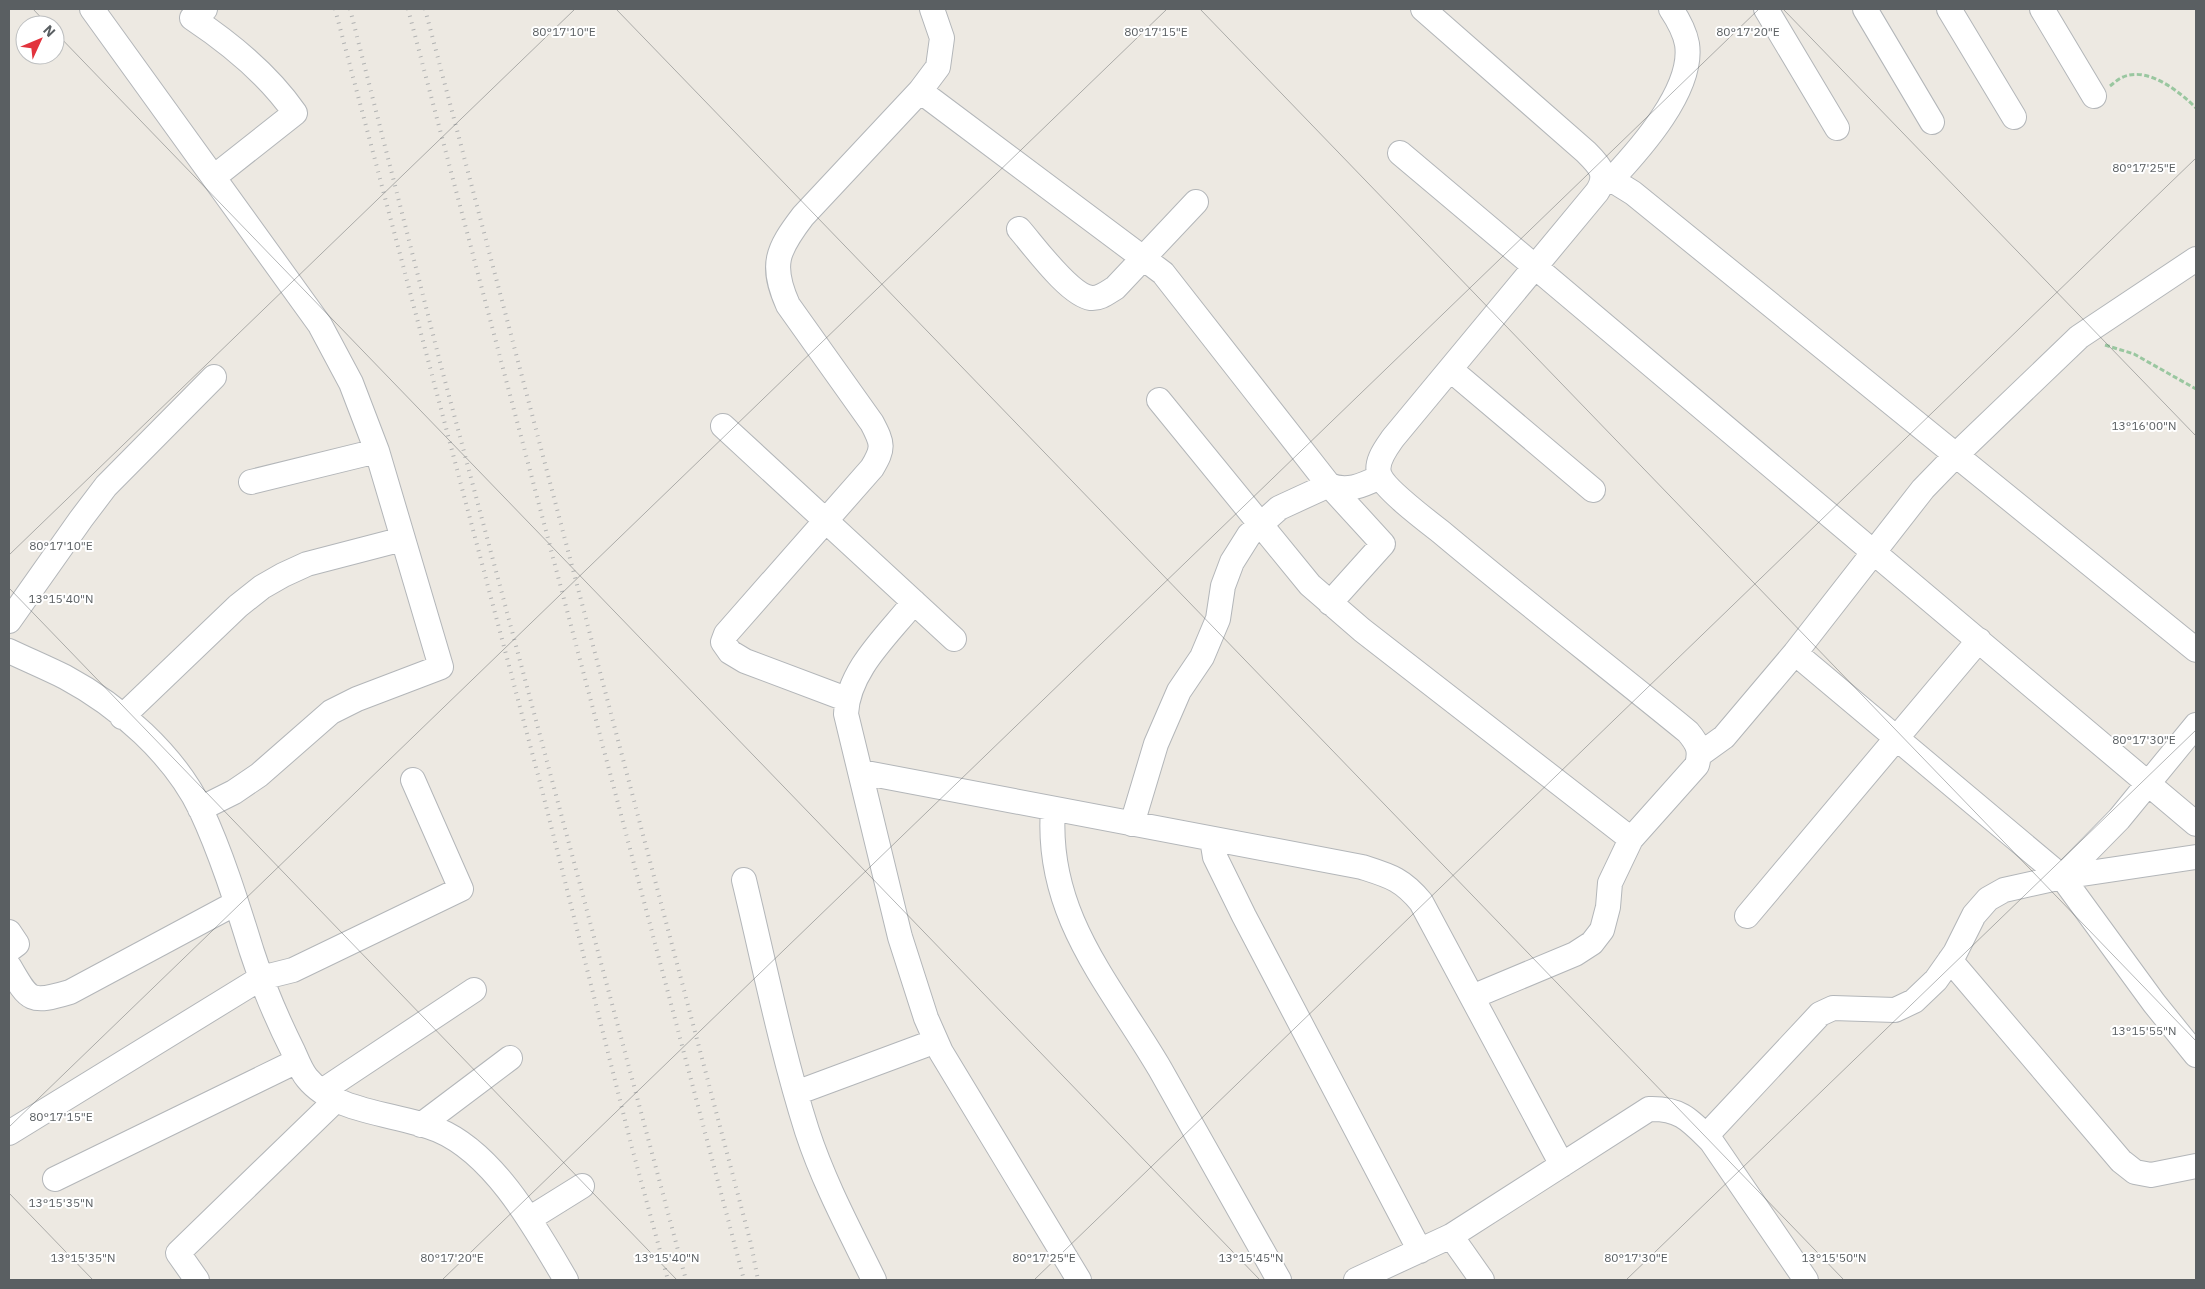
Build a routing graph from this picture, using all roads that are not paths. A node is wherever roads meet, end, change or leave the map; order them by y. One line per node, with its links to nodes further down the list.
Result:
1 (92, 9): 16 (street)
2 (205, 9): 16 (street)
3 (932, 9): 10 (street)
4 (1423, 9): 17 (street)
5 (1671, 9): 17 (street)
6 (1766, 9): 14 (street)
7 (1865, 9): 13 (street)
8 (1949, 9): 12 (street)
9 (2042, 9): 11 (street)
10 (920, 91): 20 (street); 33 (street)
11 (2094, 96)
12 (2014, 117)
13 (1932, 122)
14 (1837, 128)
15 (1400, 153): 22 (street)
16 (214, 177): 27 (street)
17 (1608, 177): 22 (street); 28 (street)
18 (1196, 202): 20 (street)
19 (1019, 229): 20 (street)
20 (1143, 257): 31 (street)
21 (2196, 259): 28 (street)
22 (1535, 268): 23 (street); 36 (street)
23 (1451, 370): 29 (street); 32 (street)
24 (214, 377): 39 (street)
25 (1159, 400): 34 (street)
26 (723, 426): 33 (street)
27 (376, 451): 30 (street); 35 (street)
28 (1956, 455): 36 (street); 42 (street)
29 (1380, 478): 31 (street); 49 (street)
30 (251, 482)
31 (1329, 484): 34 (street); 38 (street)
32 (1593, 490)
33 (826, 520): 37 (street); 45 (street)
34 (1260, 525): 38 (street); 55 (street)
35 (403, 539): 46 (street); 54 (street)
36 (1875, 552): 41 (street); 44 (street)
37 (914, 602): 40 (street); 45 (street)
38 (1330, 603): 58 (street)
39 (9, 621)
40 (954, 639)
41 (1979, 640): 48 (street); 52 (street)
42 (2196, 650)
43 (9, 651): 46 (street)
44 (1795, 654): 48 (street); 49 (street)
45 (846, 699): 50 (street)
46 (122, 717): 54 (street)
47 (2196, 725): 52 (street)
48 (1896, 738): 60 (street); 63 (street)
49 (1700, 754): 58 (street)
50 (861, 772): 53 (street); 71 (street)
51 (413, 780): 68 (street)
52 (2148, 784): 56 (street); 60 (street)
53 (1053, 808): 55 (street); 91 (street)
54 (200, 809): 62 (street)
55 (1132, 824): 57 (street)
56 (2196, 824)
57 (1212, 839): 70 (street); 86 (street)
58 (1631, 839): 70 (street)
59 (2196, 857): 60 (street)
60 (2062, 878): 66 (street); 72 (street)
61 (744, 880): 75 (street)
62 (236, 903): 67 (street); 68 (street)
63 (1748, 916)
64 (9, 932): 65 (street)
65 (9, 950)
66 (1950, 960): 79 (street); 81 (street)
67 (9, 966)
68 (260, 978): 74 (street); 78 (street)
69 (474, 990): 76 (street)
70 (1472, 997): 80 (street)
71 (936, 1041): 75 (street); 90 (street)
72 (2196, 1055)
73 (510, 1058): 77 (street)
74 (297, 1061): 76 (street); 82 (street)
75 (796, 1093): 89 (street)
76 (329, 1096): 77 (street); 87 (street)
77 (421, 1125): 84 (street)
78 (9, 1133)
79 (1706, 1136): 80 (street); 94 (street)
80 (1562, 1165): 85 (street)
81 (2196, 1166)
82 (55, 1179)
83 (582, 1186): 84 (street)
84 (529, 1219): 88 (street)
85 (1451, 1236): 86 (street); 93 (street)
86 (1420, 1251): 92 (street)
87 (197, 1280)
88 (566, 1280)
89 (874, 1280)
90 (1079, 1280)
91 (1279, 1280)
92 (1356, 1280)
93 (1482, 1280)
94 (1806, 1280)

